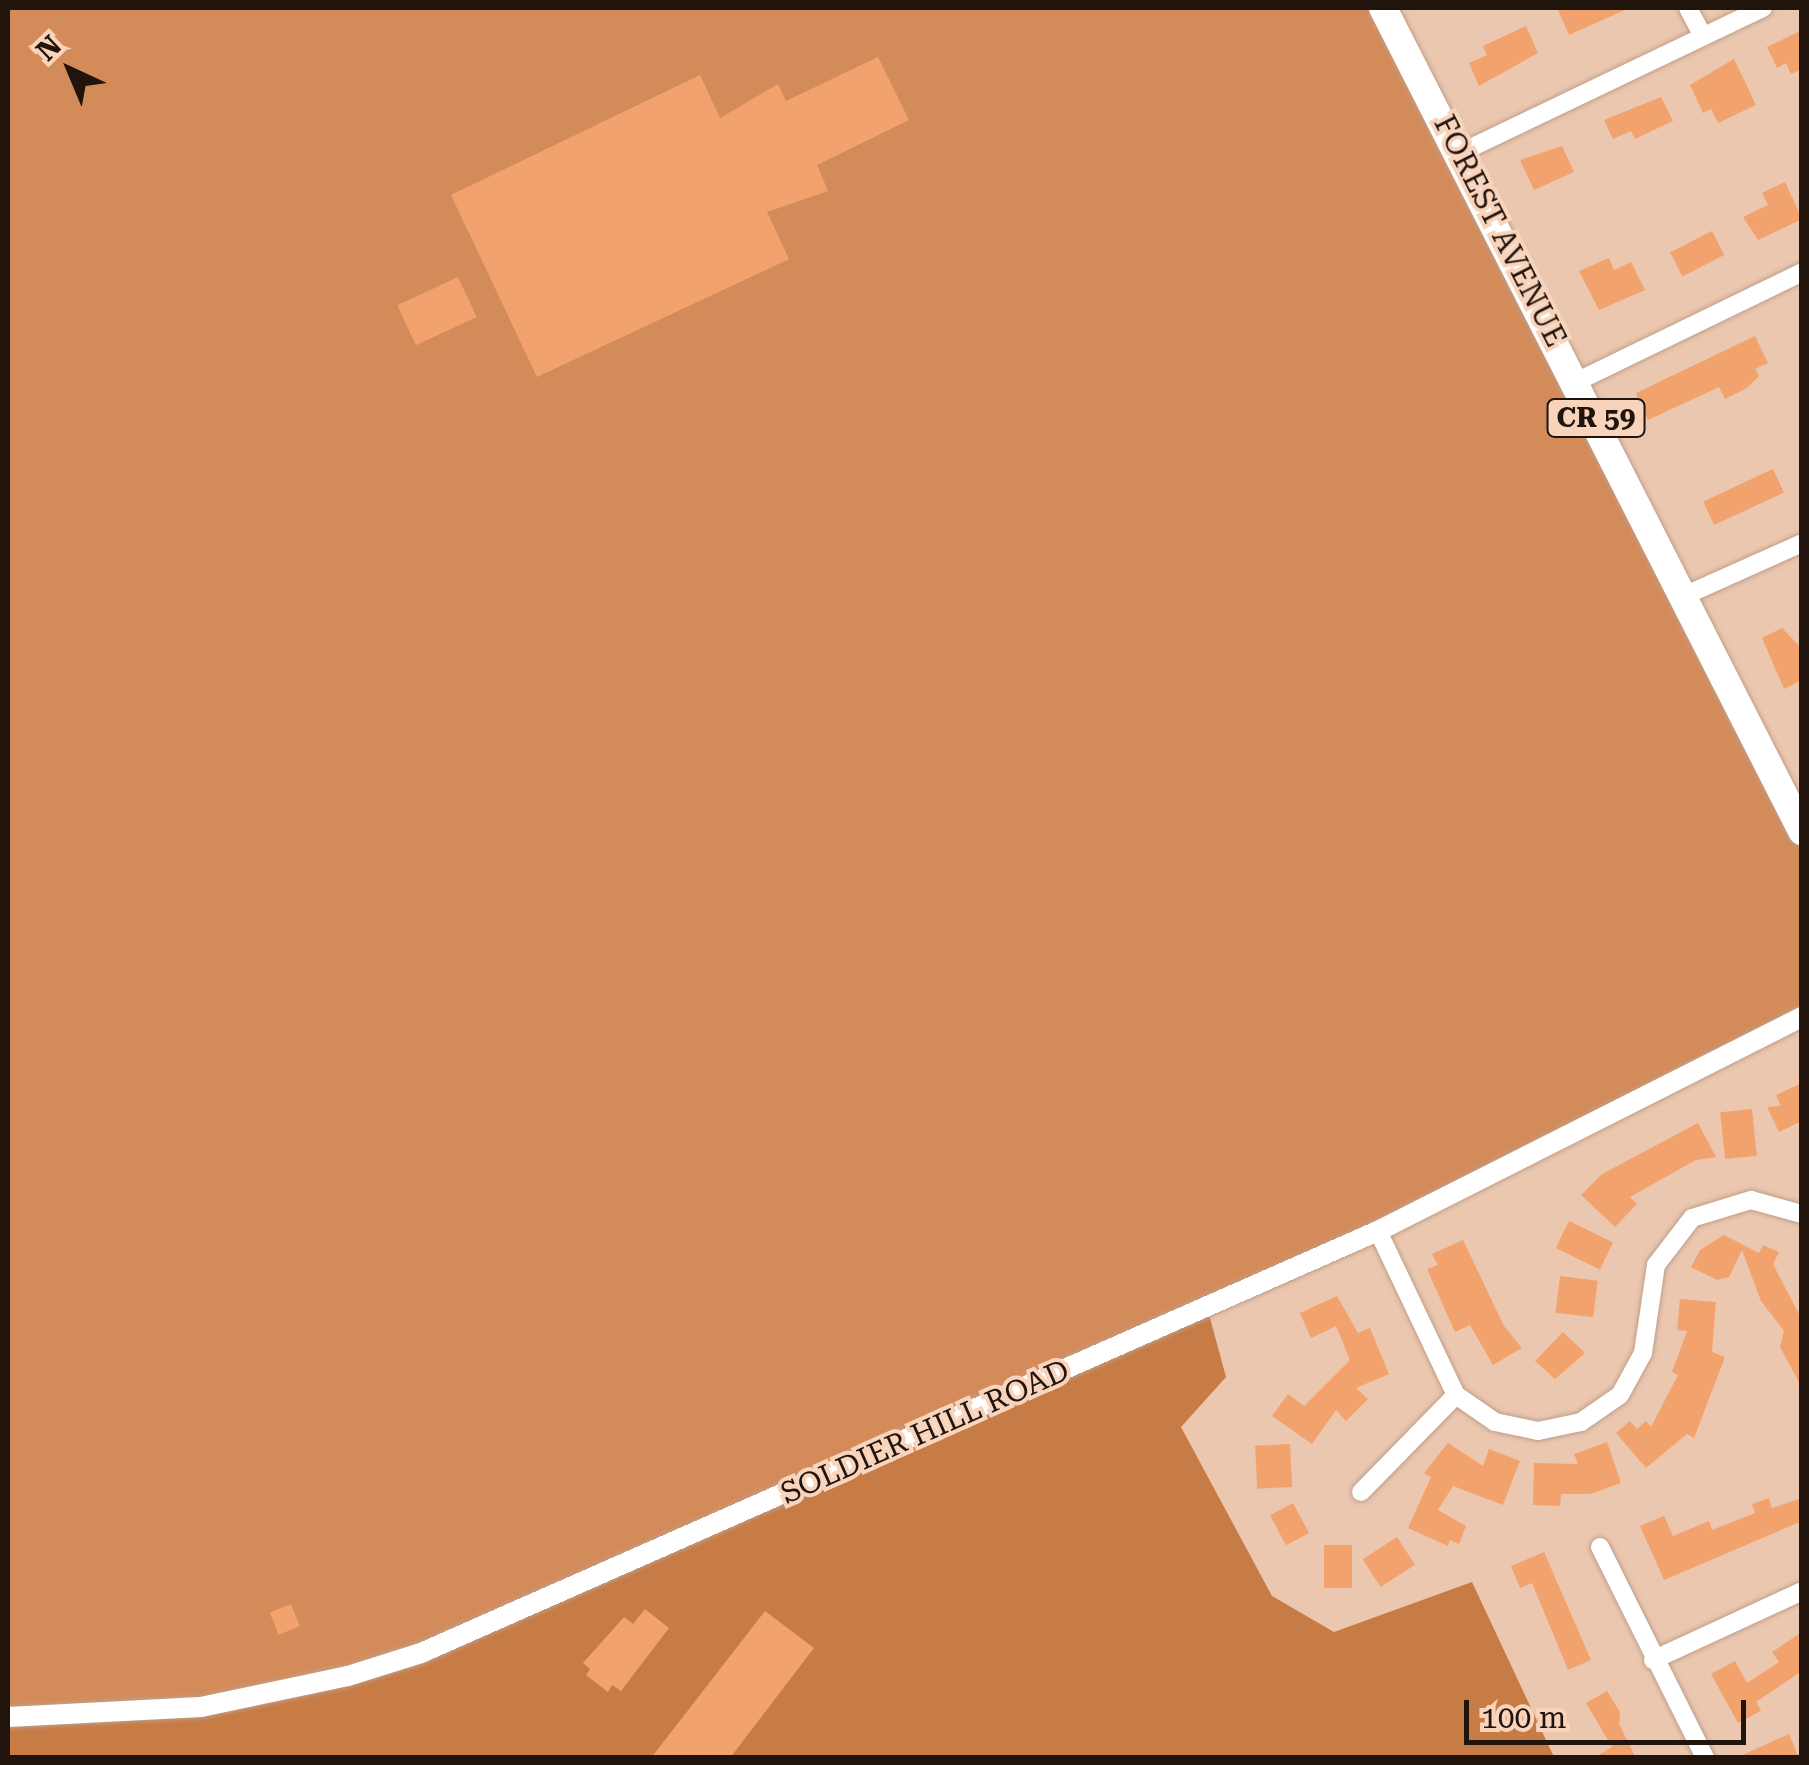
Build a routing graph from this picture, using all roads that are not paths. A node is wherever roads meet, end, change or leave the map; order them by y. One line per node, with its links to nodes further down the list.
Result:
1 (1383, 8): 5 (main road, FOREST AVENUE / CR 59)
2 (1688, 8): 4 (street)
3 (1763, 8): 4 (street)
4 (1703, 36): 5 (street)
5 (1460, 153): 7 (main road, FOREST AVENUE / CR 59)
6 (1802, 272): 7 (street)
7 (1578, 382): 9 (main road, FOREST AVENUE / CR 59)
8 (1802, 542): 9 (street)
9 (1686, 596): 10 (main road, FOREST AVENUE / CR 59)
10 (1802, 832)
11 (1802, 1016): 13 (street, SOLDIER HILL ROAD)
12 (1802, 1214): 14 (street)
13 (1378, 1231): 14 (street); 19 (street, SOLDIER HILL ROAD)
14 (1456, 1394): 15 (street)
15 (1361, 1492)
16 (1600, 1547): 18 (street)
17 (1802, 1591): 18 (street)
18 (1653, 1660): 20 (street)
19 (8, 1717)
20 (1705, 1758)

